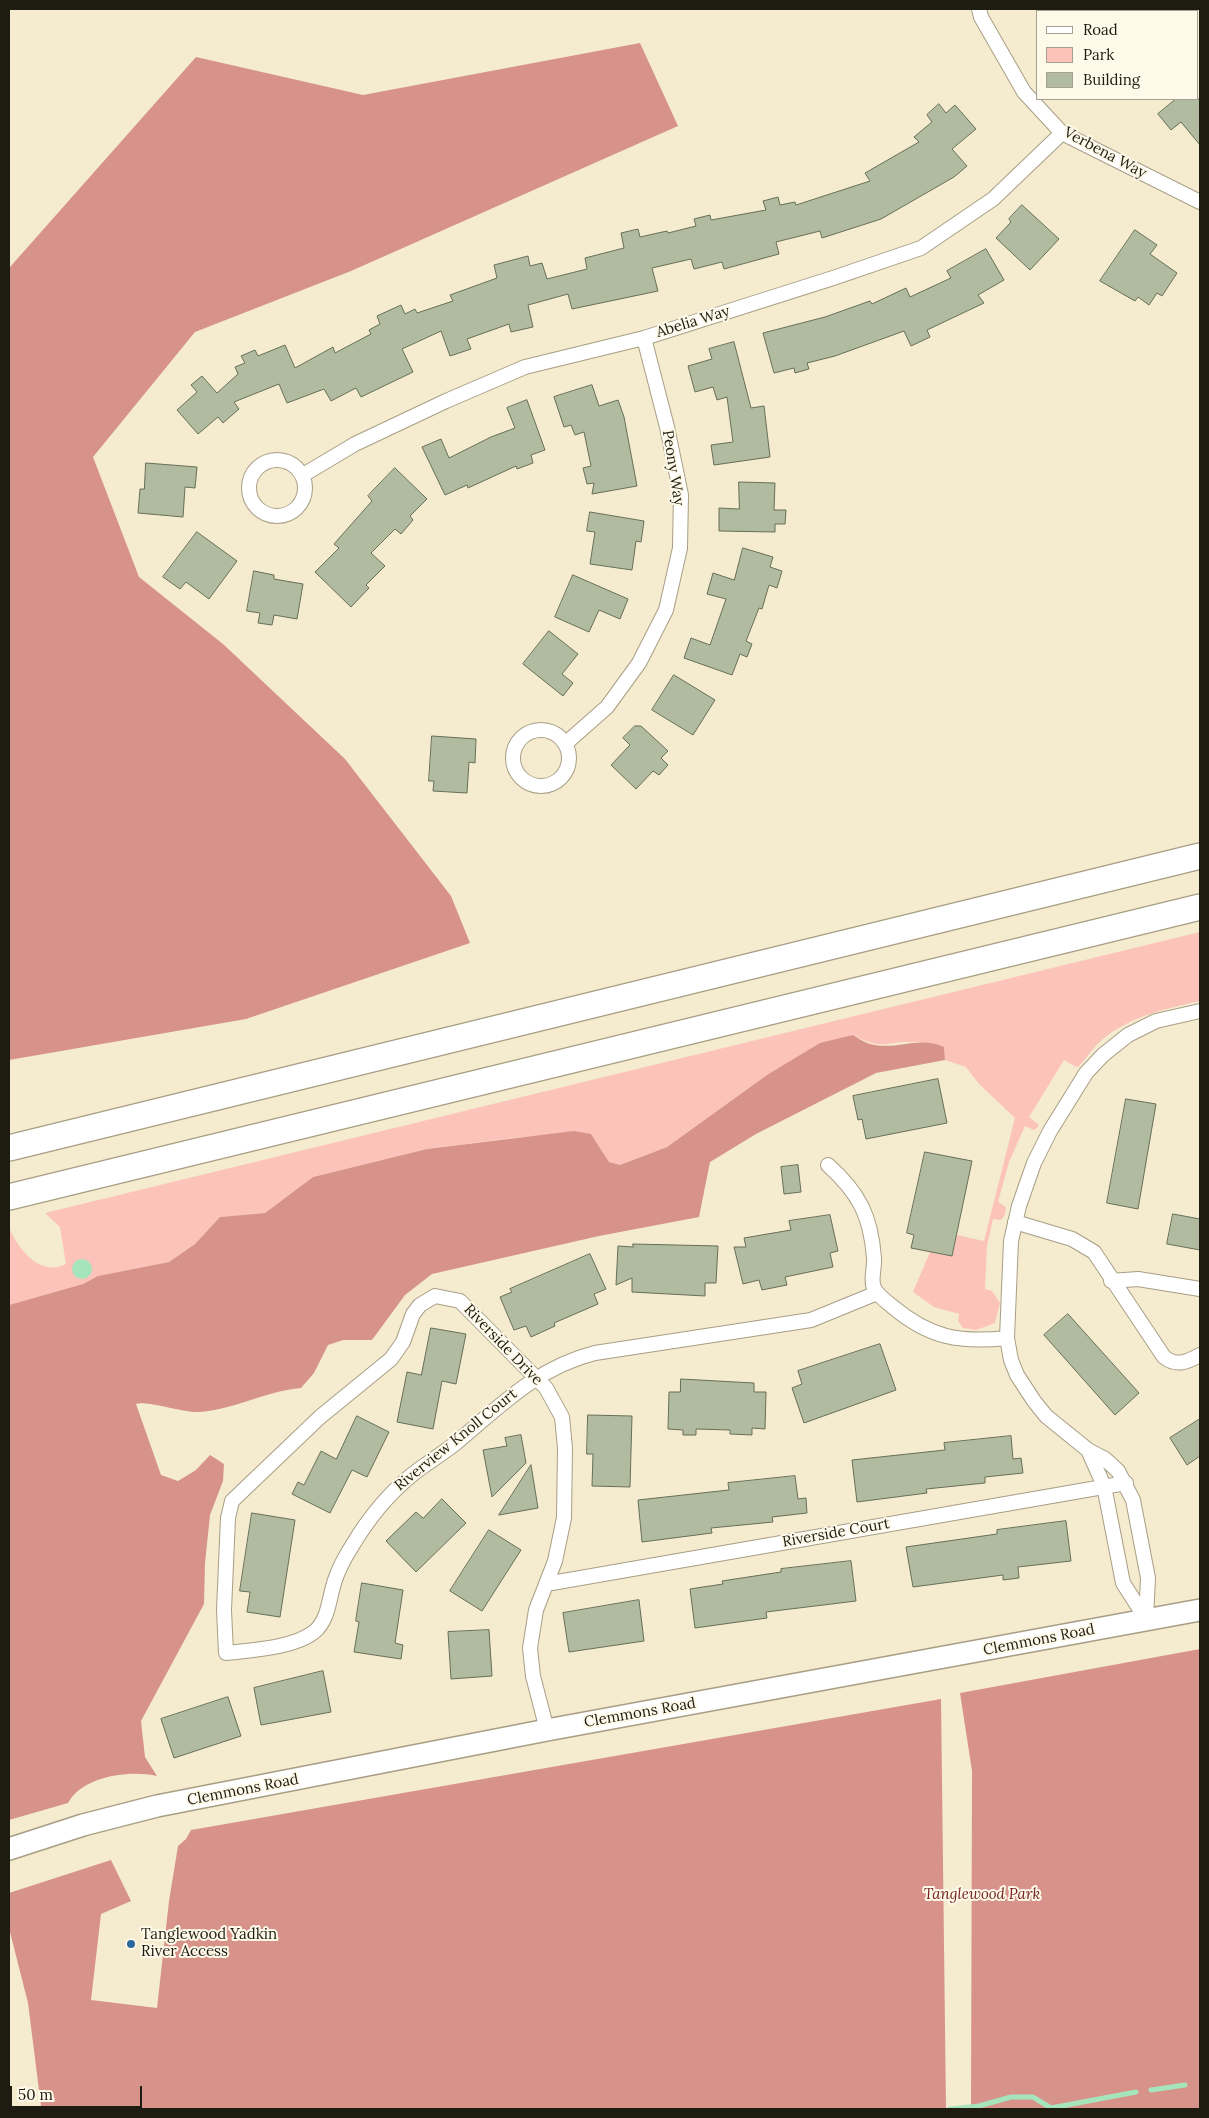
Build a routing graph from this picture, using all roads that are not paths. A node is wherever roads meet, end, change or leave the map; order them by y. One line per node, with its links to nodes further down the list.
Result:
1 (979, 9): 2 (street, Verbena Way)
2 (1062, 133): 3 (street, Verbena Way); 4 (street, Abelia Way)
3 (1200, 202)
4 (644, 338): 5 (street, Abelia Way); 6 (street, Peony Way)
5 (303, 475): 5 (street)
6 (565, 744): 6 (street)
7 (1200, 856): 10 (highway)
8 (1200, 907): 12 (highway)
9 (1200, 1011): 13 (street)
10 (14, 1146)
11 (828, 1165): 16 (street)
12 (19, 1194)
13 (1015, 1222): 14 (street); 17 (street)
14 (1111, 1281): 15 (street); 18 (street)
15 (1200, 1289)
16 (877, 1293): 17 (street); 19 (street, Riverview Knoll Court)
17 (1007, 1338): 20 (street)
18 (1200, 1356)
19 (535, 1378): 23 (street, Riverside Drive); 26 (street, Riverview Knoll Court); 26 (street, Riverside Drive)
20 (1088, 1450): 21 (street); 22 (street)
21 (1126, 1483): 22 (street, Riverside Court); 25 (street)
22 (1104, 1486): 23 (street, Riverside Court); 25 (street)
23 (546, 1584): 27 (street, Riverside Drive)
24 (1200, 1610): 25 (main road, Clemmons Road)
25 (1146, 1619): 27 (main road, Clemmons Road)
26 (226, 1652)
27 (547, 1730): 28 (main road, Clemmons Road)
28 (9, 1848)

